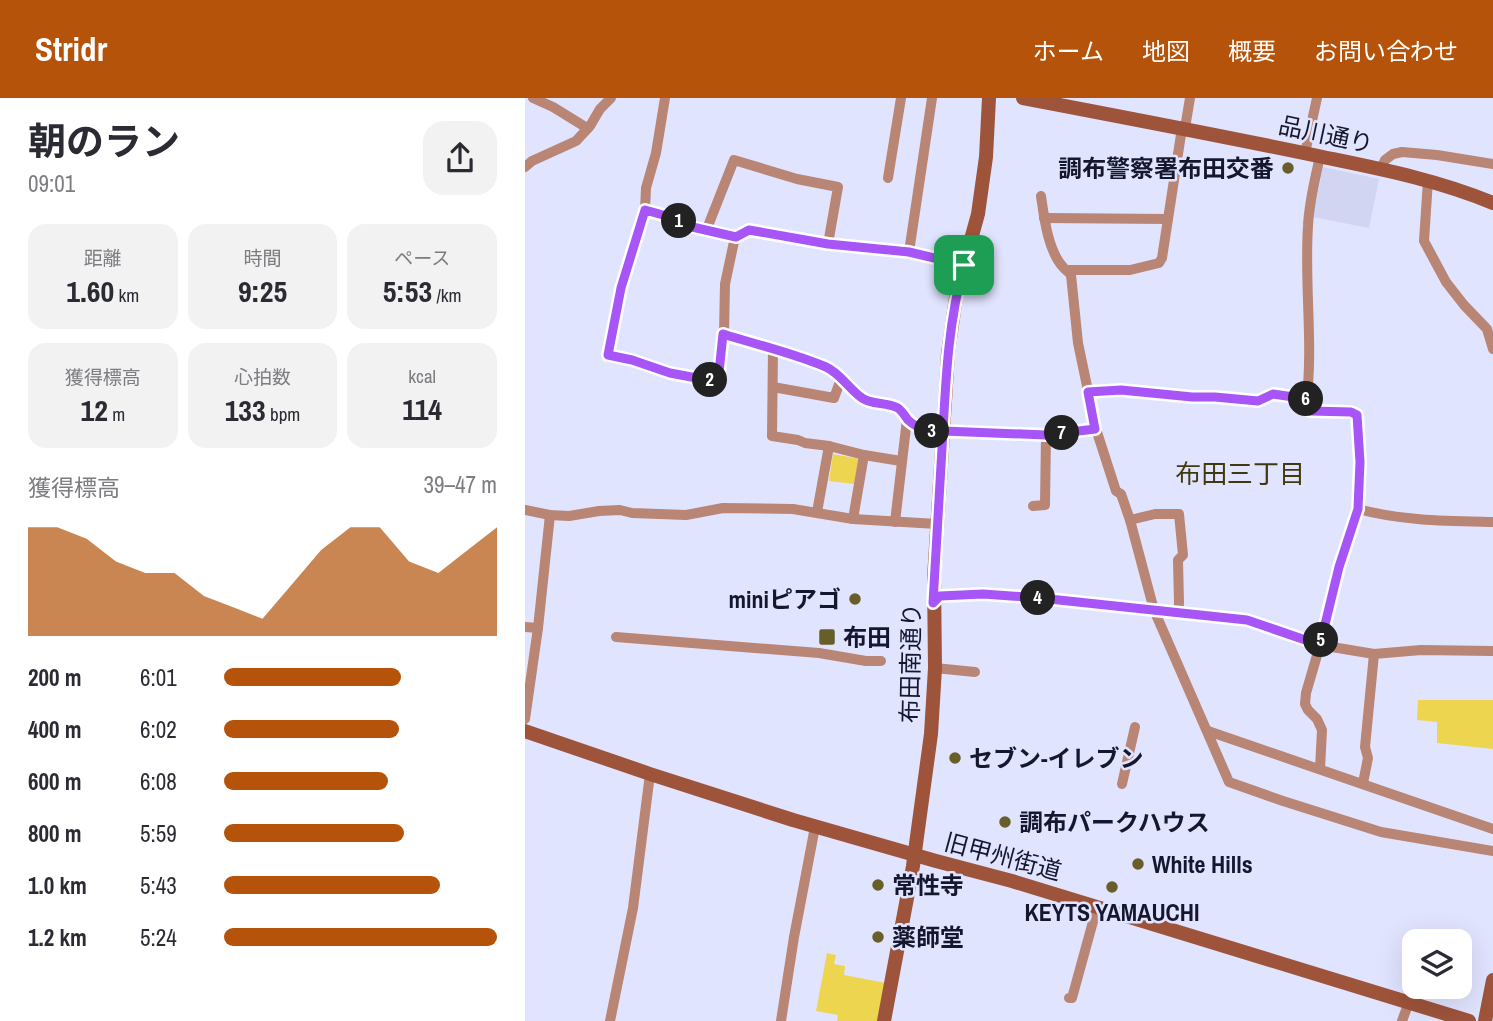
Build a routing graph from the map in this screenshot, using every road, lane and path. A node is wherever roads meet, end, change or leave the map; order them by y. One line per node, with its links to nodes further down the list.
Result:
1 (533, 98): 10 (street)
2 (611, 98): 10 (street)
3 (665, 98): 20 (street)
4 (901, 98): 16 (street)
5 (932, 98): 26 (street)
6 (989, 98): 27 (street, 布田南通り)
7 (1023, 98): 11 (street, 品川通り)
8 (1190, 98): 11 (street)
9 (1317, 98): 12 (street)
10 (587, 128): 14 (street)
11 (1183, 128): 12 (street, 品川通り); 22 (street)
12 (1313, 155): 15 (street, 品川通り); 35 (street)
13 (1493, 164): 15 (street)
14 (525, 167)
15 (1381, 169): 17 (street, 品川通り)
16 (888, 178)
17 (1428, 180): 19 (street, 品川通り); 30 (street)
18 (1041, 196): 21 (street)
19 (1493, 203)
20 (645, 210): 23 (street); 29 (street)
21 (1044, 219): 22 (street); 28 (street)
22 (1168, 219): 28 (street)
23 (706, 230): 24 (street); 25 (street)
24 (736, 237): 25 (street); 29 (street)
25 (828, 244): 26 (street)
26 (909, 252): 27 (street)
27 (964, 265): 38 (street, 布田南通り)
28 (1067, 270): 34 (street)
29 (723, 334): 31 (street)
30 (1493, 349)
31 (773, 350): 32 (street); 33 (street)
32 (841, 379): 33 (street); 36 (street)
33 (773, 387): 40 (street)
34 (1088, 392): 35 (street); 37 (street)
35 (1307, 399): 44 (street)
36 (907, 419): 38 (street); 42 (street)
37 (1095, 429): 39 (street); 49 (street)
38 (943, 431): 39 (street); 52 (street, 布田南通り)
39 (1046, 435): 43 (street)
40 (829, 446): 41 (street); 46 (street)
41 (864, 455): 42 (street); 48 (street)
42 (901, 461): 50 (street)
43 (1033, 506)
44 (1358, 509): 51 (street); 59 (street)
45 (525, 510): 47 (street)
46 (817, 512): 47 (street); 48 (street)
47 (550, 515): 57 (street)
48 (853, 519): 50 (street)
49 (1130, 520): 54 (street); 55 (street)
50 (895, 522): 52 (street)
51 (1493, 522)
52 (937, 524): 53 (street, 布田南通り)
53 (933, 603): 54 (street); 63 (street, 布田南通り)
54 (1154, 610): 55 (street); 68 (street)
55 (1178, 612): 59 (street)
56 (525, 627): 57 (street)
57 (538, 628): 65 (street)
58 (616, 637): 62 (street)
59 (1320, 645): 61 (street); 69 (street)
60 (1493, 651): 61 (street)
61 (1374, 654): 71 (street)
62 (881, 661)
63 (935, 668): 64 (street); 76 (street, 布田南通り)
64 (975, 672)
65 (525, 719)
66 (1135, 727): 72 (street)
67 (525, 731): 70 (street, 旧甲州街道)
68 (1208, 731): 69 (street); 75 (street)
69 (1320, 769): 71 (street)
70 (650, 774): 73 (street, 旧甲州街道); 81 (street)
71 (1363, 783): 74 (street)
72 (1122, 784)
73 (815, 827): 76 (street, 旧甲州街道); 82 (street)
74 (1493, 829)
75 (1493, 851)
76 (914, 855): 77 (street, 旧甲州街道); 83 (street, 布田南通り)
77 (1097, 907): 79 (street); 80 (street, 旧甲州街道)
78 (1493, 980): 86 (street)
79 (1069, 998)
80 (1409, 1002): 84 (street); 85 (street, 旧甲州街道)
81 (610, 1021)
82 (781, 1021)
83 (884, 1021)
84 (1402, 1021)
85 (1469, 1021)
86 (1485, 1021)

